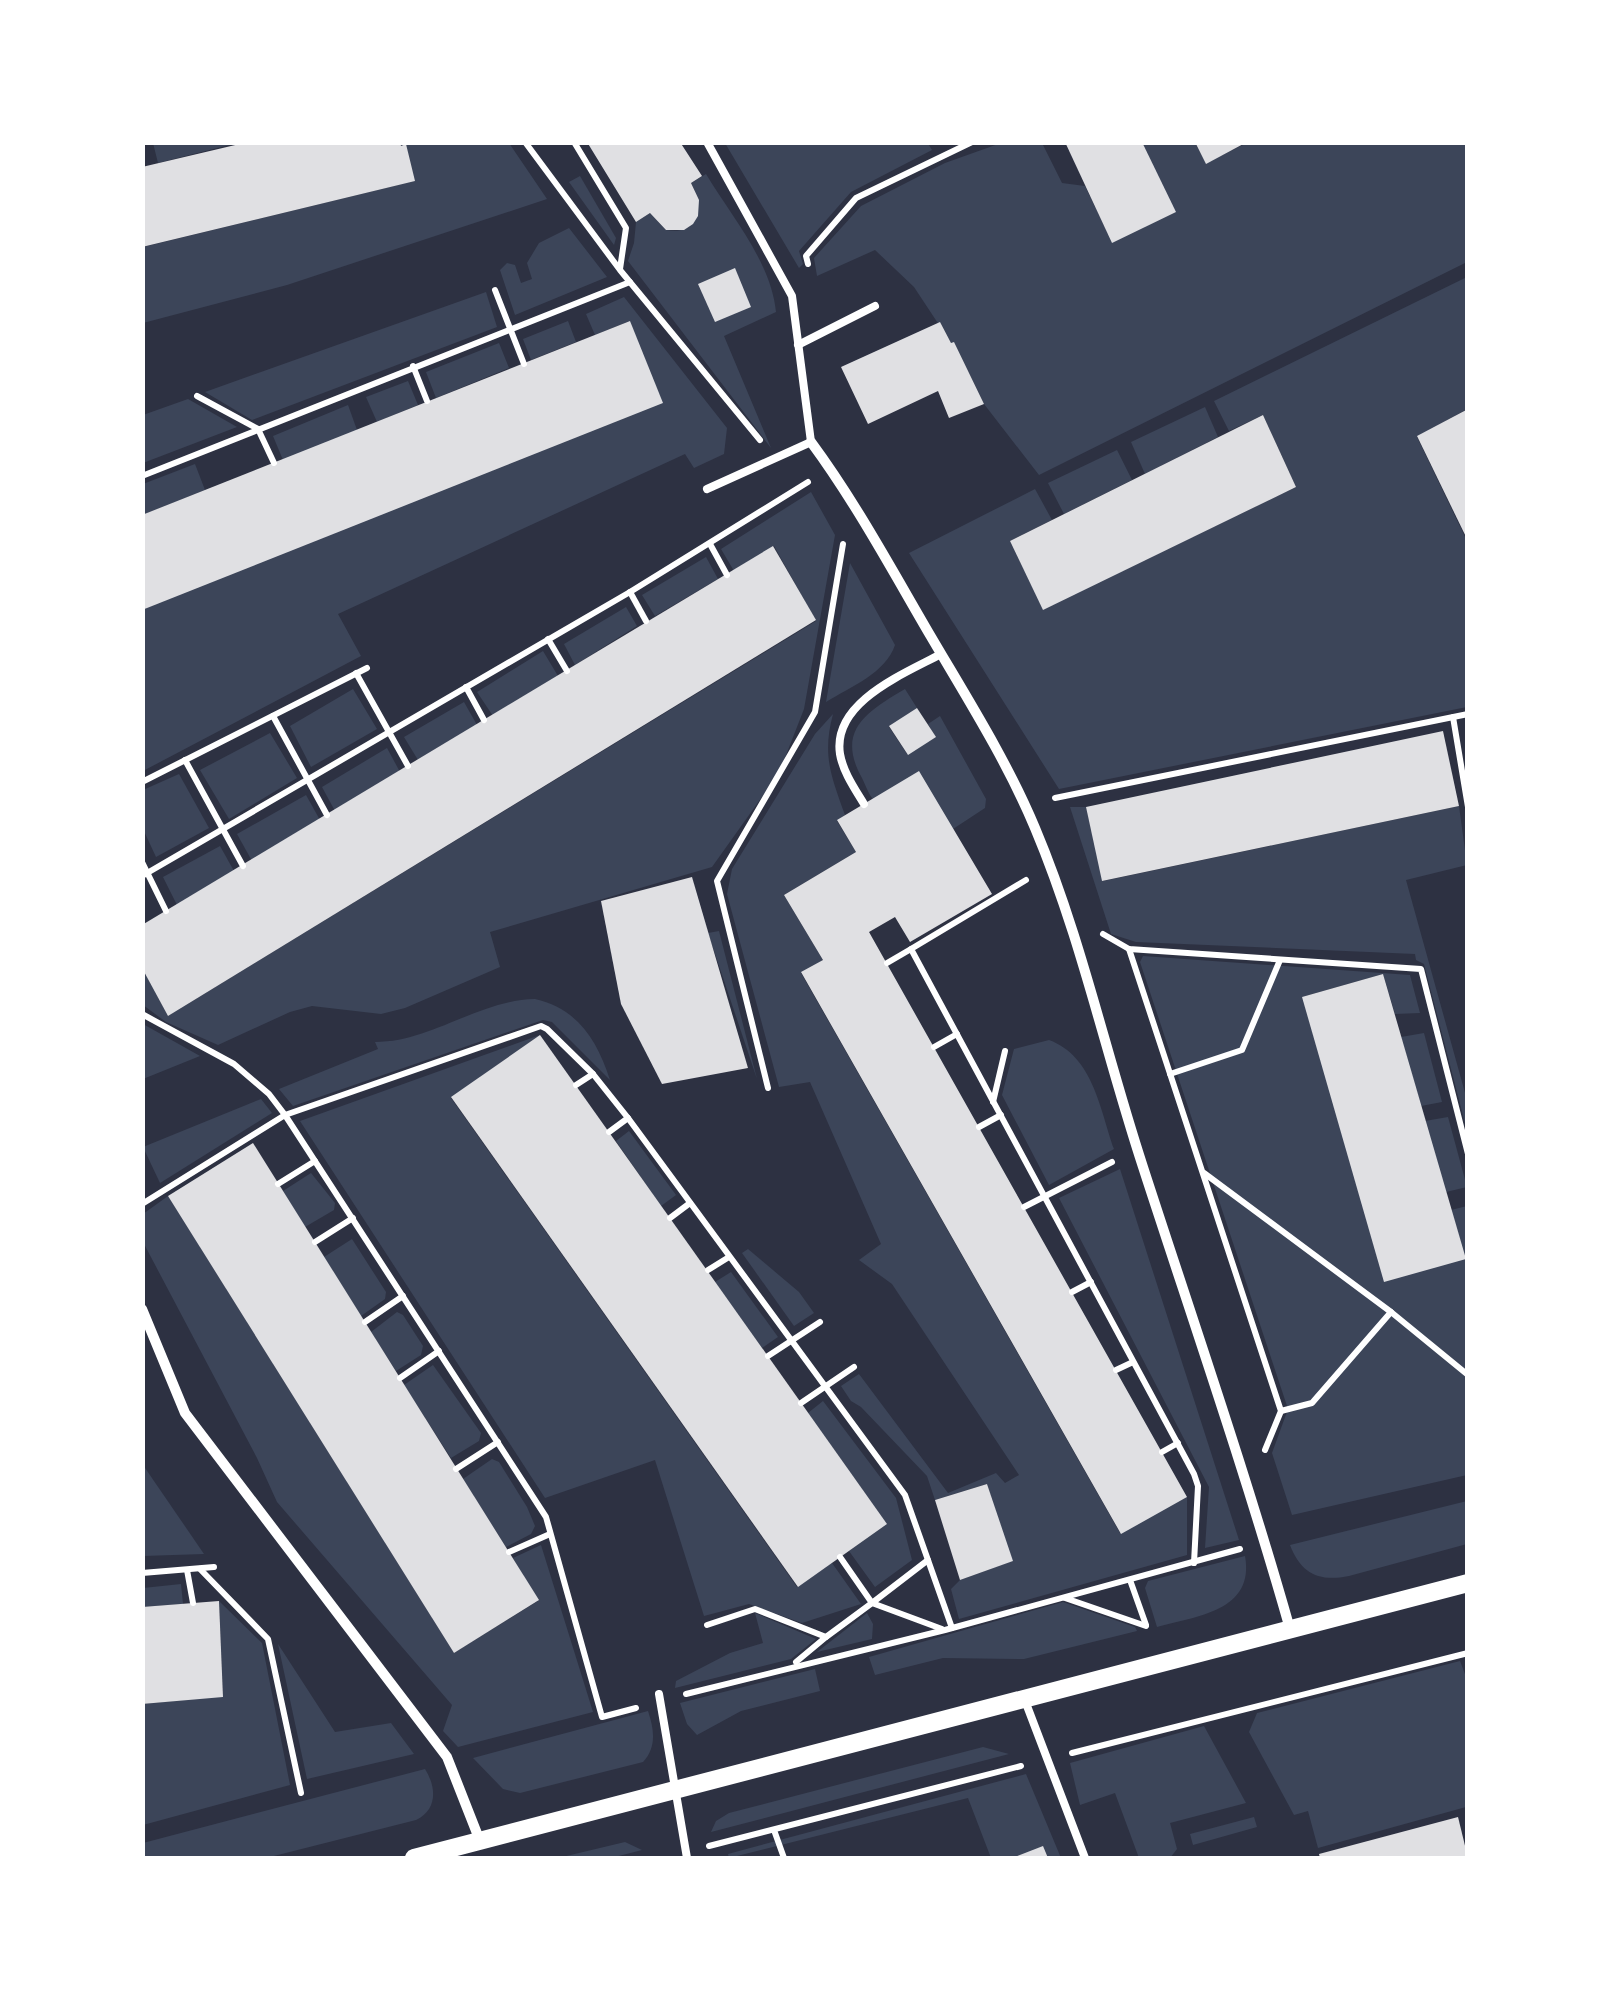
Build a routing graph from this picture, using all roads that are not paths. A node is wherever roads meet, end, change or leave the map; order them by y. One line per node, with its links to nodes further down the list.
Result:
1 (707, 142): 3 (lane)
2 (875, 306): 3 (lane)
3 (798, 346): 4 (lane)
4 (811, 442): 5 (lane); 6 (street)
5 (708, 489)
6 (941, 654): 7 (lane); 10 (street)
7 (864, 804)
8 (142, 1308): 14 (street)
9 (1468, 1582): 10 (street)
10 (1290, 1629): 12 (street)
11 (660, 1698): 13 (lane)
12 (1024, 1698): 13 (street); 17 (lane)
13 (675, 1790): 14 (street); 16 (lane)
14 (480, 1841): 15 (street)
15 (414, 1858)
16 (687, 1858)
17 (1084, 1858)

